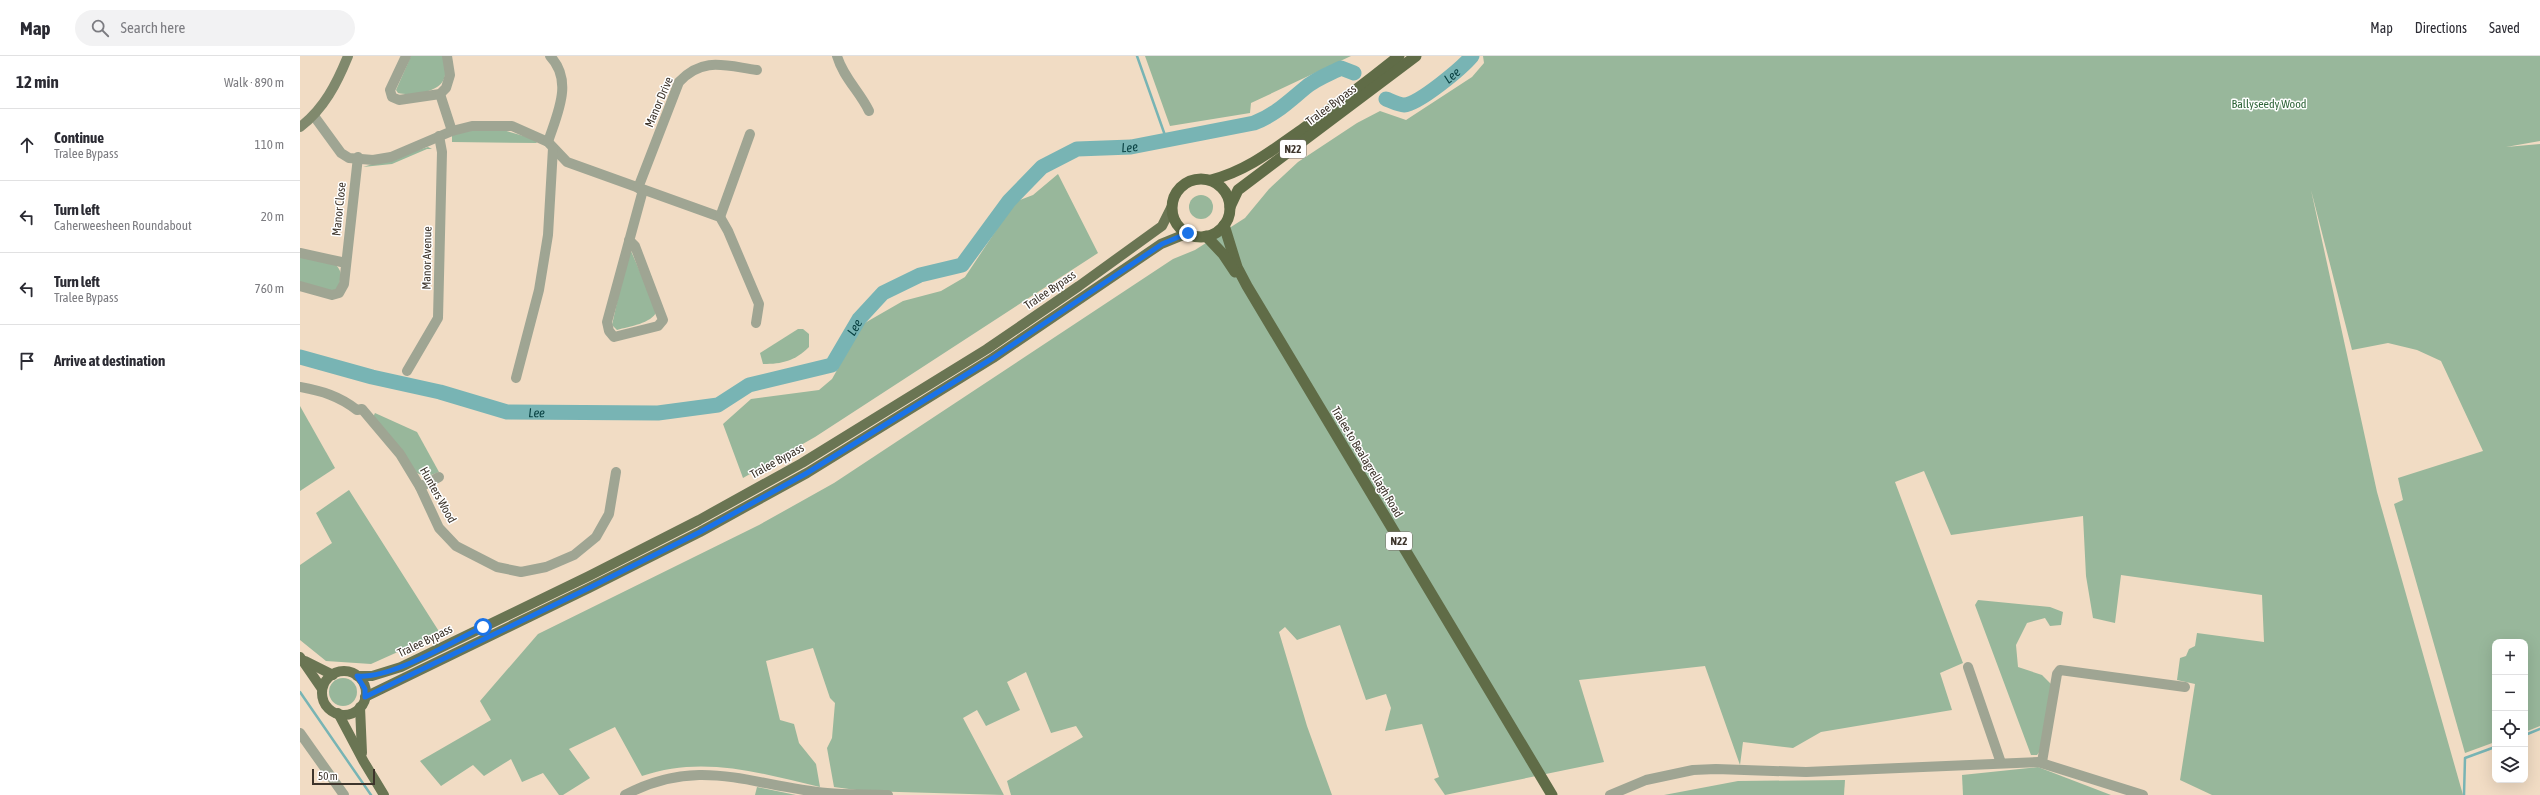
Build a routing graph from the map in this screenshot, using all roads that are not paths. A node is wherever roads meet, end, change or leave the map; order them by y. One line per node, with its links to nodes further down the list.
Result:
1 (348, 56): 13 (main road)
2 (406, 56): 10 (street)
3 (447, 56): 10 (street)
4 (550, 56): 18 (street)
5 (837, 56): 12 (street)
6 (1399, 56): 9 (highway, Tralee Bypass / N22)
7 (1416, 56): 9 (highway, Tralee Bypass / N22)
8 (757, 70): 21 (street, Manor Drive)
9 (1380, 78): 11 (highway, Tralee Bypass / N22)
10 (440, 94): 15 (street)
11 (1359, 94): 20 (highway, Tralee Bypass / N22); 23 (highway, Tralee Bypass / N22)
12 (870, 111)
13 (314, 116): 14 (main road); 19 (street)
14 (300, 127)
15 (452, 131): 17 (street); 18 (street)
16 (750, 134): 24 (street)
17 (439, 136): 19 (street); 34 (street, Manor Avenue)
18 (550, 145): 21 (street); 35 (street)
19 (358, 157): 30 (street, Manor Close)
20 (1211, 180): 22 (highway, N22); 23 (highway)
21 (641, 188): 24 (street); 28 (street, Manor Drive)
22 (1172, 206): 26 (highway); 43 (main road, Tralee Bypass)
23 (1230, 208): 25 (highway, N22)
24 (720, 217): 33 (street)
25 (1224, 225): 27 (highway); 32 (highway, Tralee to Bealagrellagh Road / N22)
26 (1188, 233): 27 (highway); 46 (main road, Tralee Bypass)
27 (1206, 236): 32 (highway, Tralee to Bealagrellagh Road / N22)
28 (629, 240): 28 (street, Manor Drive)
29 (300, 252): 30 (street)
30 (346, 263): 31 (street, Manor Close)
31 (300, 286)
32 (1247, 286): 57 (highway, Tralee to Bealagrellagh Road / N22)
33 (756, 323)
34 (407, 371)
35 (516, 378)
36 (300, 387): 39 (street, Hunters Wood)
37 (616, 472): 39 (street, Hunters Wood)
38 (440, 477): 39 (street)
39 (420, 487)
40 (302, 659): 42 (main road); 45 (main road)
41 (1968, 667): 52 (street)
42 (333, 675): 43 (main road); 45 (main road)
43 (357, 676): 46 (main road)
44 (2185, 687): 51 (street)
45 (322, 689): 48 (main road)
46 (365, 697): 47 (main road)
47 (360, 707): 48 (main road); 50 (main road)
48 (338, 713): 50 (main road)
49 (300, 733): 53 (street)
50 (364, 762): 54 (main road)
51 (2042, 762): 52 (street); 59 (street)
52 (2001, 763): 58 (street)
53 (344, 795)
54 (384, 795)
55 (625, 795): 56 (street)
56 (888, 795)
57 (1552, 795)
58 (1610, 795)
59 (2143, 795)

